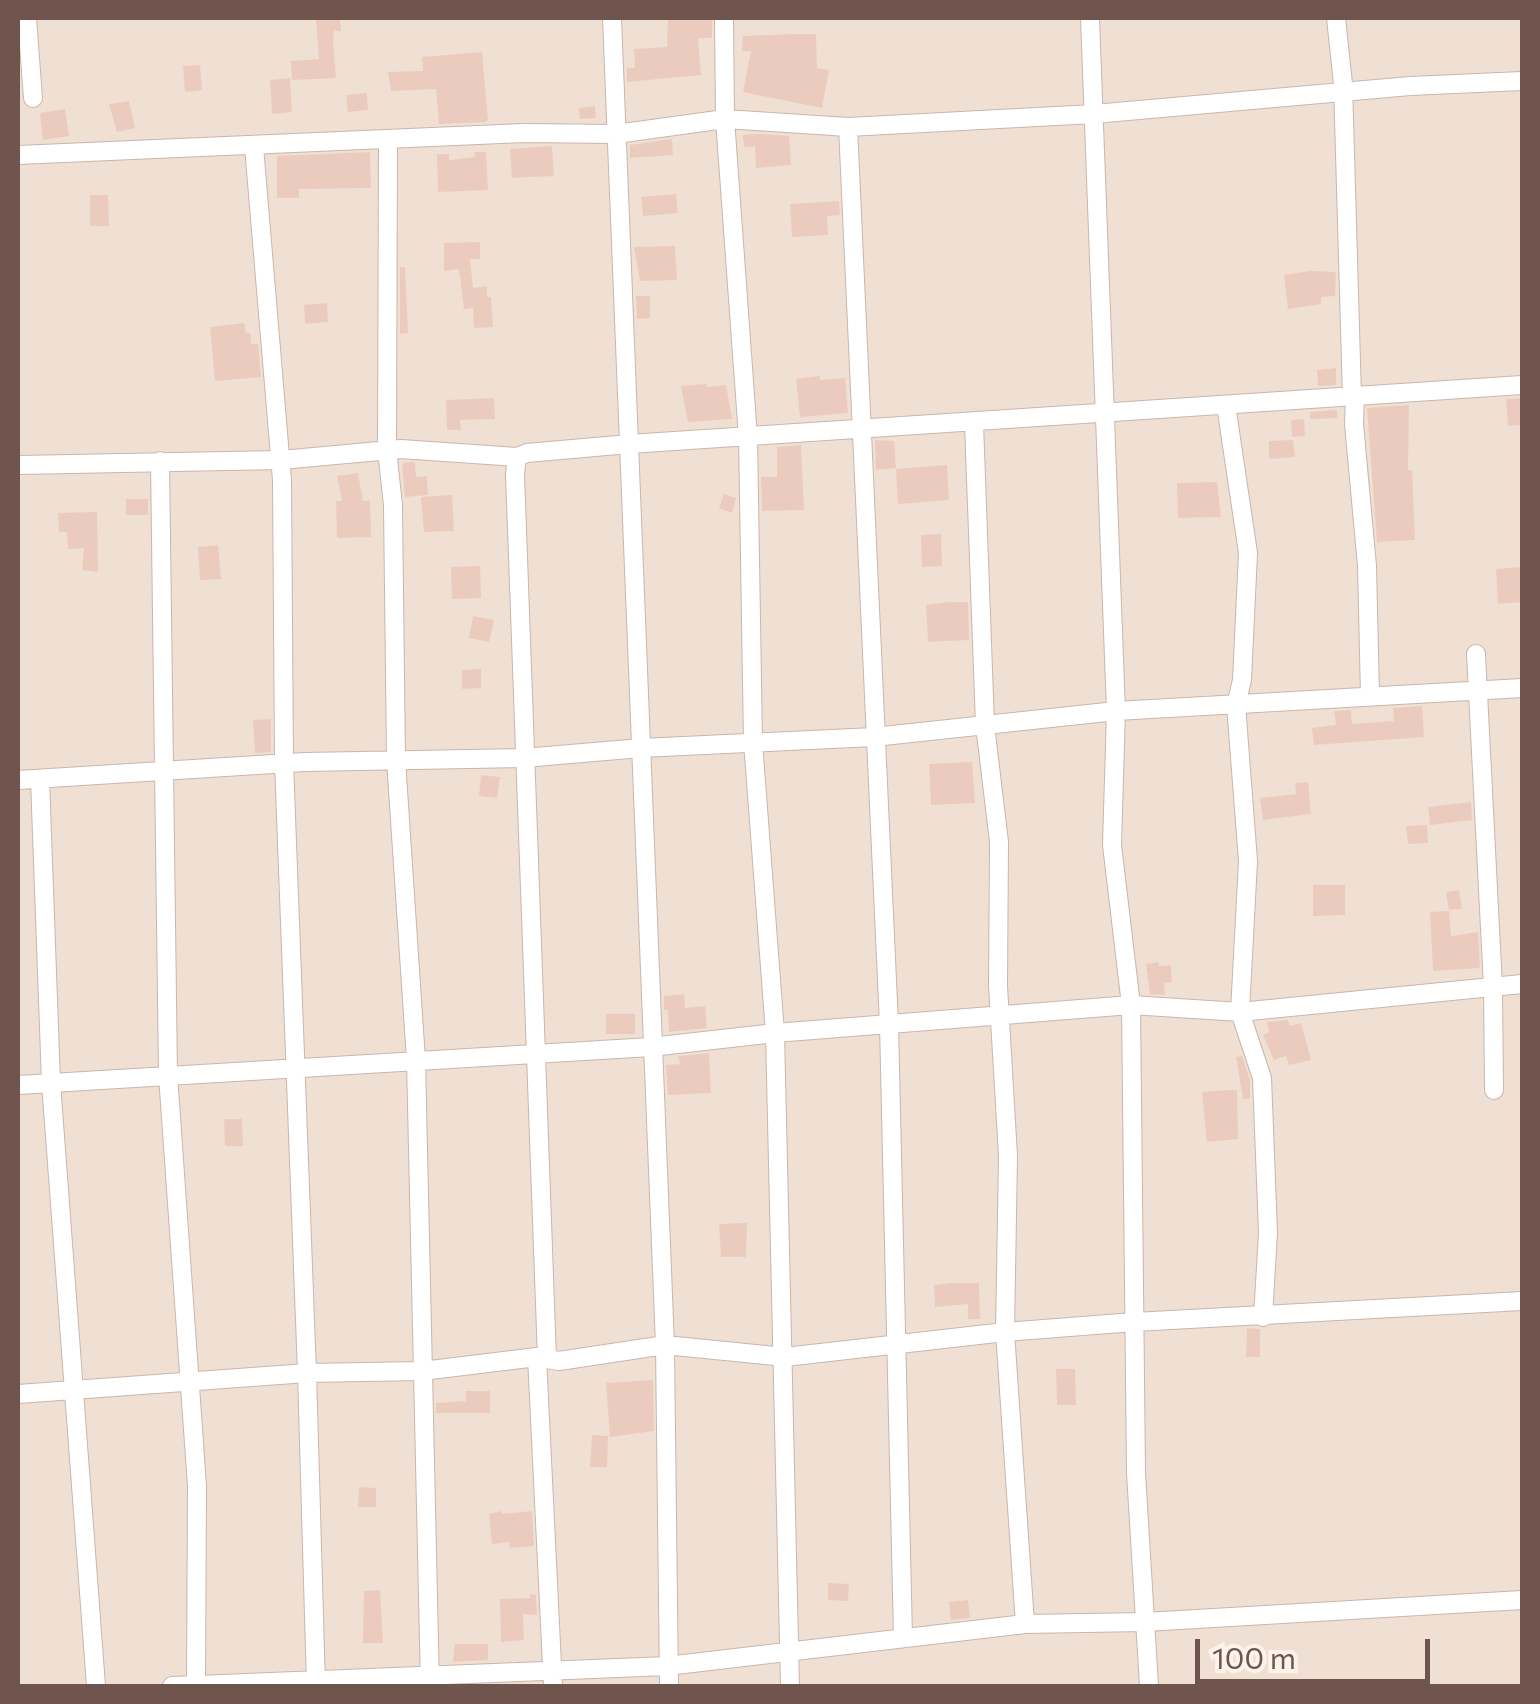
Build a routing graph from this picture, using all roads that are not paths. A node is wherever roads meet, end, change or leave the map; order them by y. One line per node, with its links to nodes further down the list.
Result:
1 (27, 18): 8 (street)
2 (612, 18): 12 (street)
3 (724, 18): 10 (street)
4 (1090, 18): 9 (street)
5 (1336, 18): 7 (street)
6 (1522, 80): 7 (street)
7 (1343, 92): 9 (street); 17 (street)
8 (33, 98)
9 (1094, 114): 11 (street); 19 (street)
10 (724, 119): 11 (street); 12 (street); 22 (street)
11 (848, 127): 21 (street)
12 (616, 134): 13 (street); 23 (street)
13 (388, 140): 14 (street); 24 (street)
14 (254, 146): 15 (street); 26 (street)
15 (18, 154)
16 (1522, 385): 17 (street)
17 (1353, 396): 18 (street); 32 (street)
18 (1226, 405): 19 (street); 33 (street)
19 (1105, 413): 20 (street); 34 (street)
20 (974, 423): 21 (street); 35 (street)
21 (864, 429): 22 (street); 36 (street)
22 (748, 437): 23 (street); 37 (street)
23 (628, 444): 25 (street); 38 (street)
24 (387, 450): 25 (street); 26 (street); 40 (street)
25 (517, 457): 39 (street)
26 (281, 460): 27 (street); 41 (street)
27 (160, 461): 28 (street); 42 (street)
28 (18, 464)
29 (1476, 654): 31 (street)
30 (1522, 688): 31 (street)
31 (1478, 691): 32 (street); 46 (street)
32 (1370, 696): 33 (street)
33 (1236, 704): 34 (street); 48 (street)
34 (1116, 710): 35 (street); 47 (street)
35 (985, 725): 36 (street); 49 (street)
36 (874, 738): 37 (street); 50 (street)
37 (752, 742): 38 (street); 51 (street)
38 (641, 748): 39 (street); 52 (street)
39 (524, 758): 40 (street); 53 (street)
40 (396, 760): 41 (street); 54 (street)
41 (284, 763): 42 (street); 55 (street)
42 (166, 771): 43 (street); 56 (street)
43 (40, 779): 44 (street); 57 (street)
44 (18, 780)
45 (1522, 984): 46 (street)
46 (1493, 987): 48 (street); 59 (street)
47 (1131, 1004): 48 (street); 49 (street); 62 (street)
48 (1240, 1012): 61 (street)
49 (1000, 1016): 50 (street); 63 (street)
50 (889, 1024): 51 (street); 64 (street)
51 (776, 1033): 52 (street); 67 (street)
52 (651, 1047): 53 (street); 65 (street)
53 (537, 1052): 54 (street); 66 (street)
54 (416, 1060): 55 (street); 68 (street)
55 (298, 1067): 56 (street); 69 (street)
56 (168, 1075): 57 (street); 70 (street)
57 (51, 1083): 58 (street); 71 (street)
58 (18, 1085)
59 (1494, 1090)
60 (1522, 1301): 61 (street)
61 (1263, 1317): 62 (street)
62 (1134, 1322): 63 (street); 74 (street)
63 (1006, 1332): 64 (street); 75 (street)
64 (897, 1344): 67 (street); 76 (street)
65 (664, 1345): 66 (street); 67 (street); 78 (street)
66 (542, 1357): 68 (street); 79 (street)
67 (785, 1357): 77 (street)
68 (422, 1370): 69 (street); 80 (street)
69 (308, 1373): 70 (street); 81 (street)
70 (187, 1382): 71 (street); 84 (street)
71 (73, 1390): 72 (street); 82 (street)
72 (18, 1394)
73 (1522, 1600): 74 (street)
74 (1145, 1622): 75 (street); 87 (street)
75 (1024, 1624): 76 (street)
76 (904, 1638): 77 (street)
77 (788, 1652): 78 (street); 86 (street)
78 (667, 1666): 79 (street); 85 (street)
79 (552, 1679): 80 (street)
80 (430, 1681): 81 (street)
81 (316, 1684): 84 (street)
82 (96, 1686)
83 (172, 1686): 84 (street)
84 (196, 1686)
85 (669, 1686)
86 (790, 1686)
87 (1149, 1686)

